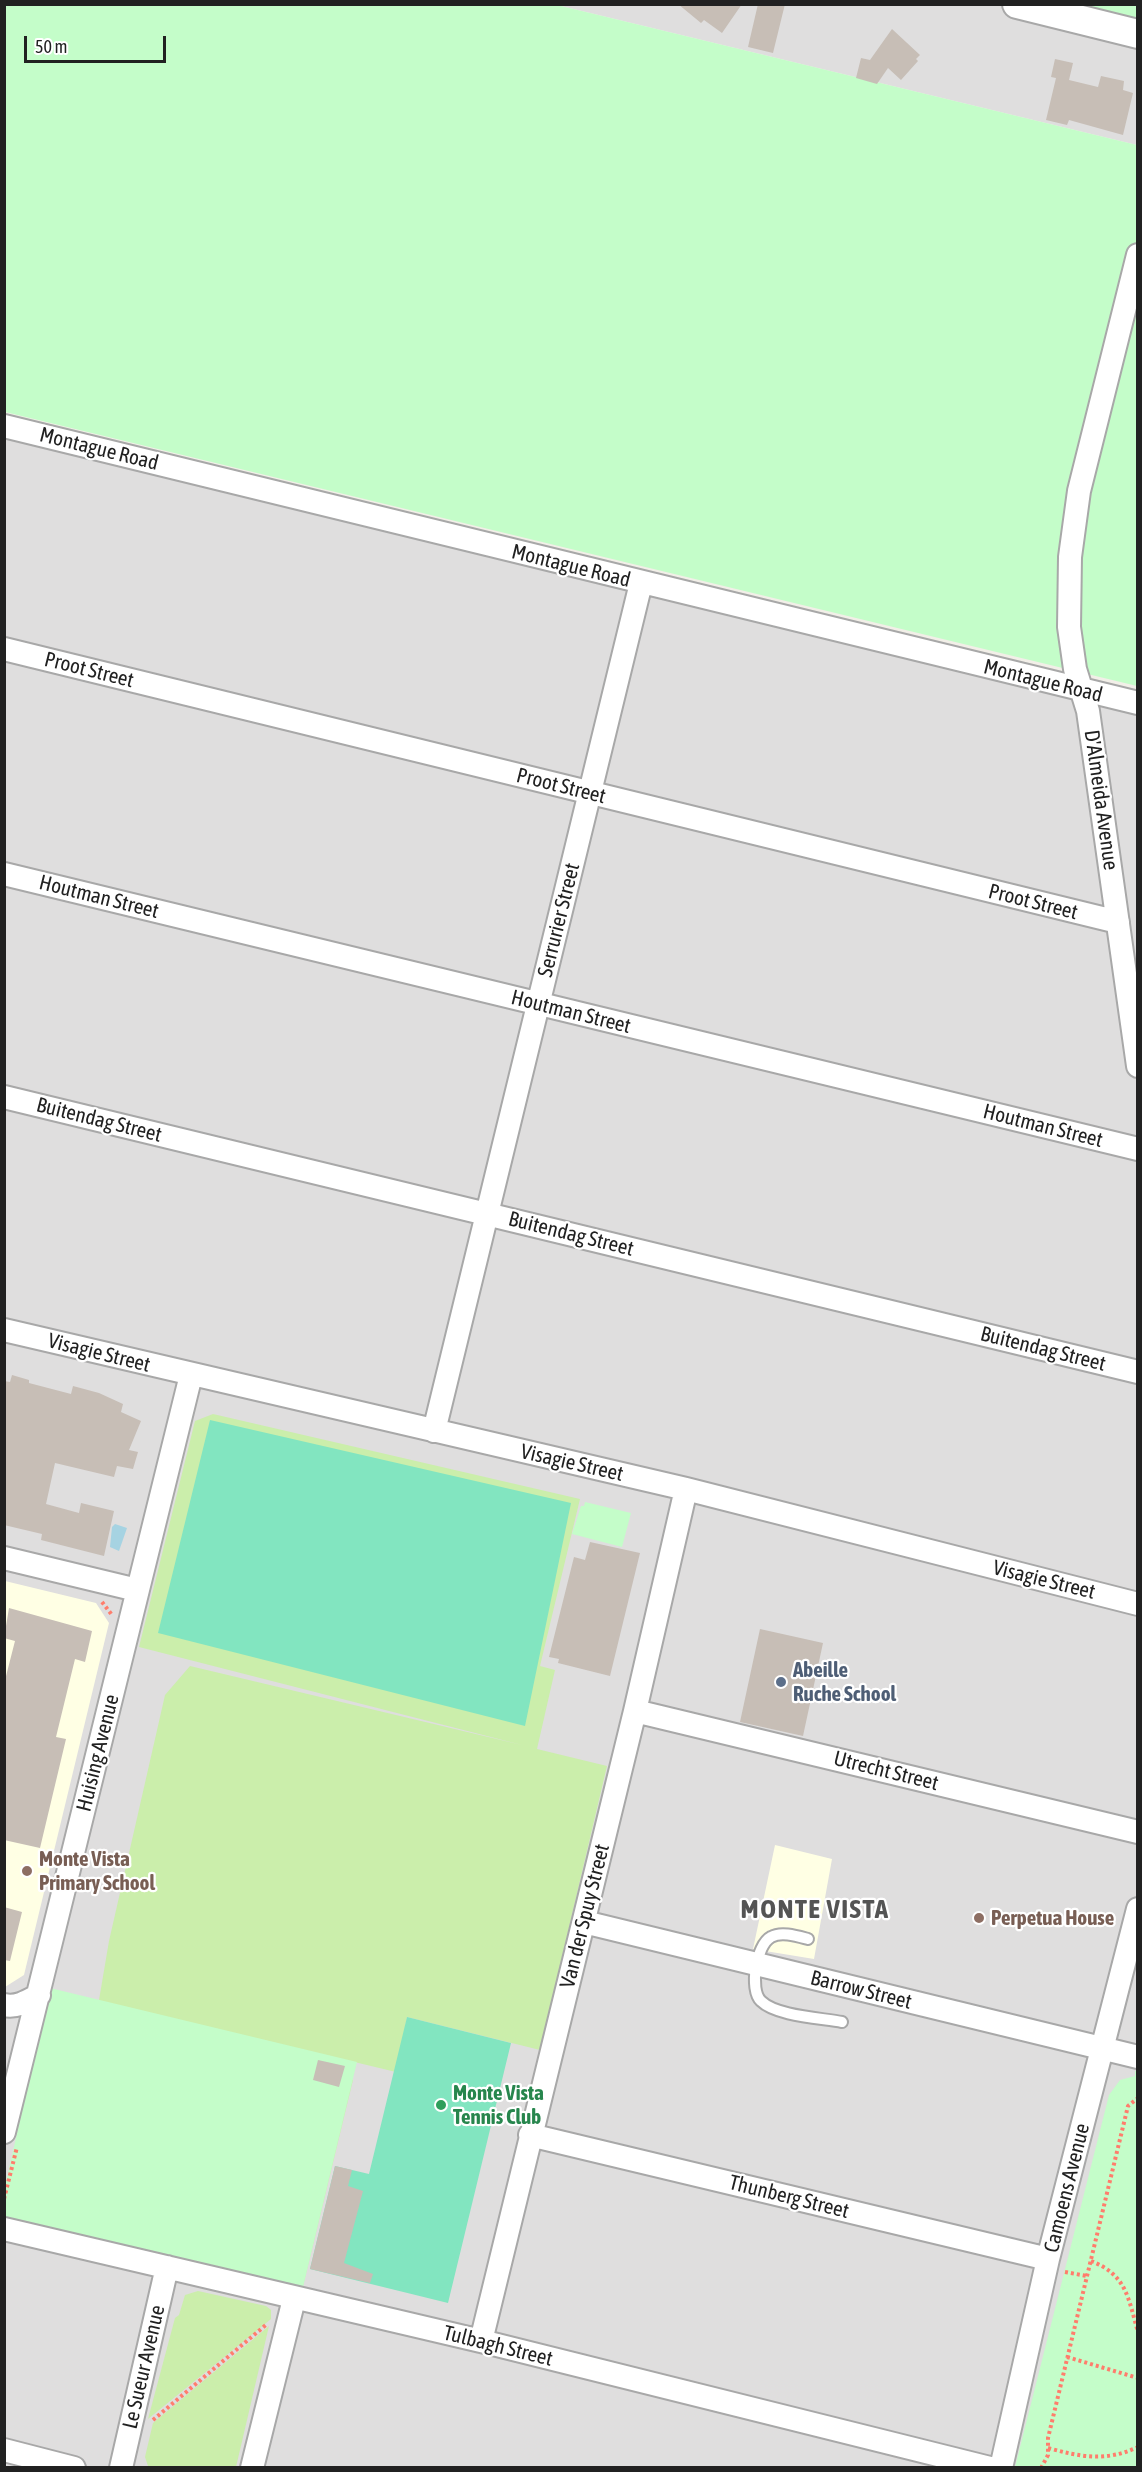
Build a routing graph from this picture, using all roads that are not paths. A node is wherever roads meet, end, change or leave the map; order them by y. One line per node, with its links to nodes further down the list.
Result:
1 (1017, 4): 2 (street)
2 (1050, 8): 3 (street)
3 (1137, 34)
4 (1137, 255): 8 (street, D'Almeida Avenue)
5 (4, 426): 6 (street, Montague Road)
6 (641, 583): 8 (street, Montague Road); 10 (street, Serrurier Street)
7 (4, 649): 10 (street, Proot Street)
8 (1082, 690): 9 (street, Montague Road); 12 (street, D'Almeida Avenue)
9 (1137, 703)
10 (589, 793): 12 (street, Proot Street); 13 (street, Serrurier Street)
11 (4, 874): 13 (street, Houtman Street)
12 (1118, 922): 14 (street, D'Almeida Avenue)
13 (538, 1004): 16 (street, Houtman Street); 17 (street, Serrurier Street)
14 (1137, 1066)
15 (4, 1097): 17 (street, Buitendag Street)
16 (1137, 1149)
17 (487, 1214): 19 (street, Buitendag Street); 21 (street, Serrurier Street)
18 (4, 1330): 20 (street, Visagie Street)
19 (1137, 1372)
20 (191, 1375): 21 (street, Visagie Street); 24 (street, Huising Avenue)
21 (434, 1431): 22 (street, Visagie Street)
22 (686, 1489): 25 (street, Visagie Street); 26 (street, Van der Spuy Street)
23 (4, 1558): 24 (street)
24 (137, 1590): 32 (street, Huising Avenue)
25 (1137, 1604)
26 (635, 1710): 27 (street, Utrecht Street); 29 (street, Van der Spuy Street)
27 (1137, 1832)
28 (1137, 1909): 36 (street, Camoens Avenue)
29 (584, 1922): 31 (street, Barrow Street); 39 (street, Van der Spuy Street)
30 (808, 1939): 31 (lane)
31 (757, 1964): 34 (lane); 36 (street, Barrow Street)
32 (39, 1995): 33 (street); 35 (street, Huising Avenue)
33 (8, 2006): 35 (street)
34 (842, 2022)
35 (29, 2036): 38 (street, Huising Avenue)
36 (1102, 2049): 37 (street, Barrow Street); 41 (street, Camoens Avenue)
37 (1137, 2057)
38 (4, 2132)
39 (530, 2135): 41 (street, Thunberg Street); 44 (street, Van der Spuy Street)
40 (4, 2229): 42 (street, Tulbagh Street)
41 (1048, 2259): 50 (street, Camoens Avenue)
42 (167, 2267): 43 (street, Tulbagh Street); 47 (street, Le Sueur Avenue)
43 (294, 2299): 44 (street, Tulbagh Street); 48 (street)
44 (481, 2342): 49 (street, Tulbagh Street)
45 (4, 2450): 46 (street)
46 (74, 2468)
47 (121, 2468)
48 (252, 2468)
49 (990, 2468)
50 (1001, 2468)

